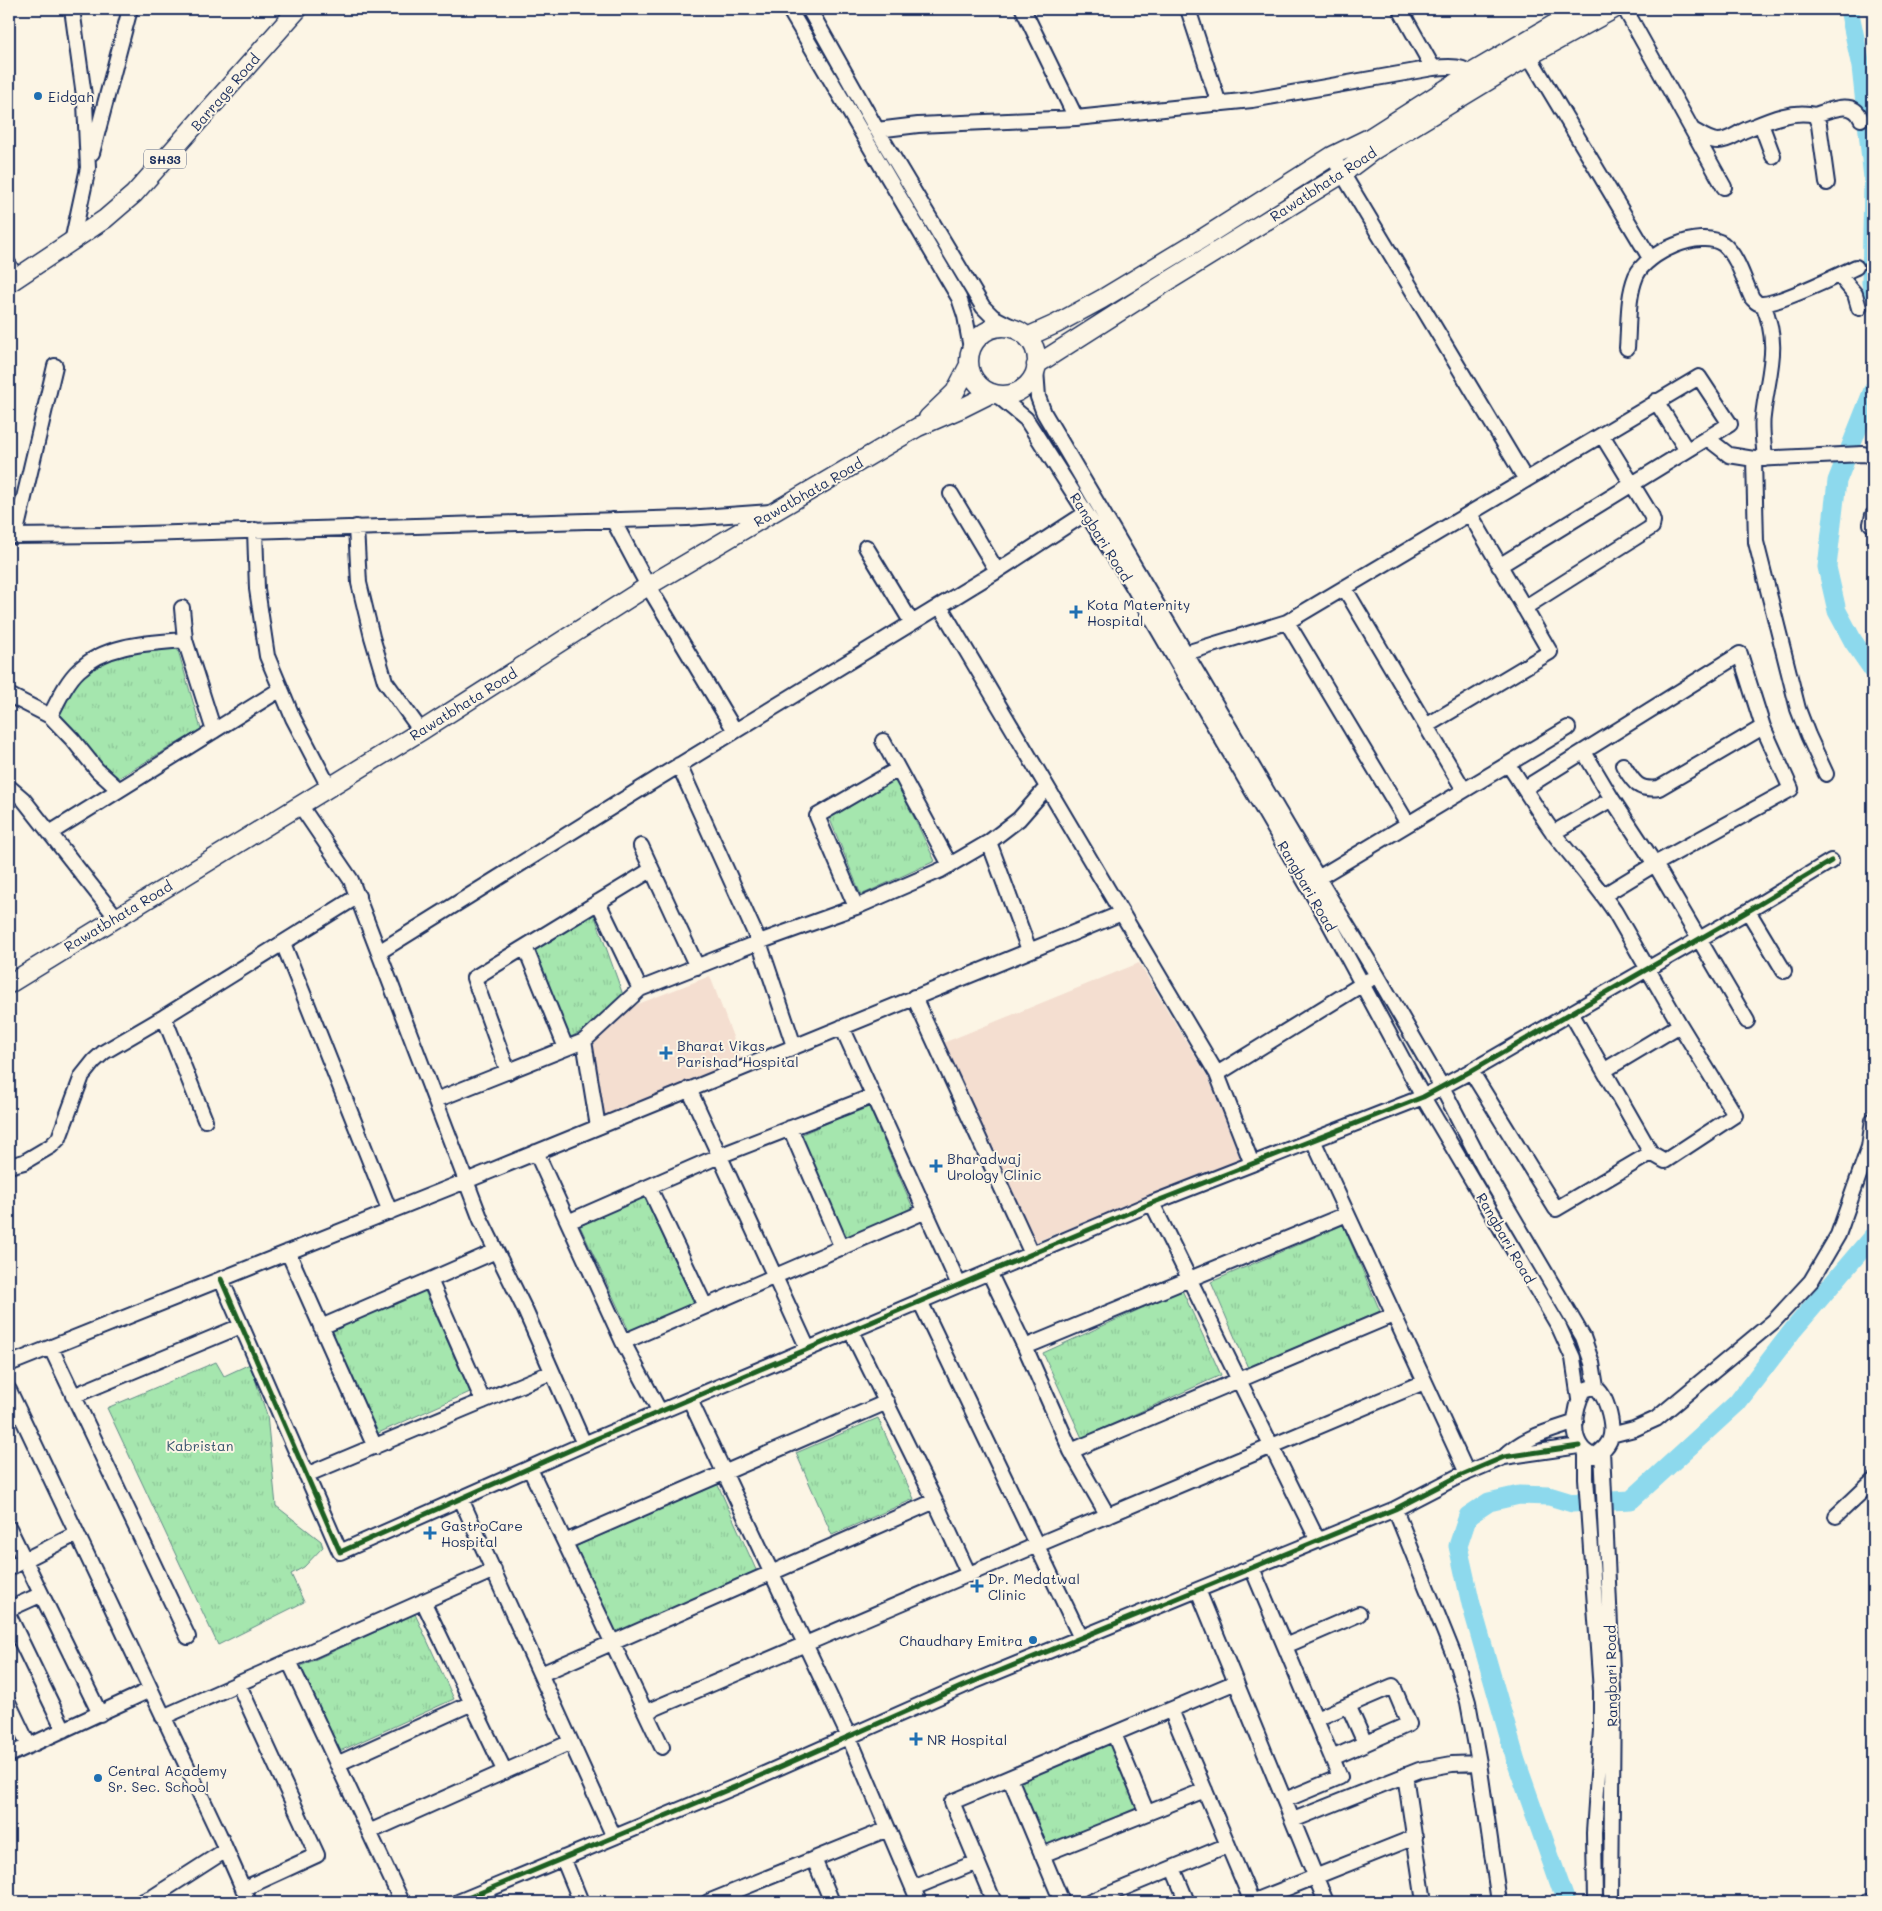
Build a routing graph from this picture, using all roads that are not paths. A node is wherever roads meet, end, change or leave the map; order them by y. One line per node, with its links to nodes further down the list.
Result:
1 (72, 9): 28 (street)
2 (130, 9): 28 (street)
3 (789, 9): 16 (street)
4 (809, 9): 14 (street)
5 (1023, 9): 19 (street)
6 (1188, 9): 17 (street)
7 (1400, 9): 13 (street)
8 (1580, 9): 15 (main road, Rawatbhata Road)
9 (1614, 9): 12 (main road, Rawatbhata Road)
10 (1625, 9): 23 (street)
11 (296, 10): 32 (main road, Barrage Road / SH33)
12 (1529, 56): 15 (main road, Rawatbhata Road); 33 (street)
13 (1433, 68): 15 (street); 17 (street)
14 (848, 77): 16 (street); 22 (street)
15 (1477, 78): 25 (main road, Rawatbhata Road); 29 (main road, Rawatbhata Road)
16 (834, 85): 27 (street)
17 (1219, 104): 19 (street)
18 (1815, 115): 20 (street); 21 (street); 30 (street)
19 (1076, 118): 22 (street)
20 (1861, 118)
21 (1761, 124): 23 (street); 26 (street)
22 (877, 130): 24 (street)
23 (1692, 130): 31 (street)
24 (892, 154): 27 (street); 37 (street)
25 (1332, 156): 29 (street); 42 (main road, Rawatbhata Road)
26 (1773, 156)
27 (879, 162): 38 (street)
28 (88, 168): 32 (street)
29 (1342, 174): 47 (main road, Rawatbhata Road); 56 (street)
30 (1827, 183)
31 (1724, 187)
32 (72, 242): 35 (main road, Barrage Road / SH33)
33 (1650, 258): 39 (street); 44 (street)
34 (1856, 268): 36 (street)
35 (11, 275)
36 (1839, 275): 39 (street); 40 (street)
37 (972, 289): 38 (street); 41 (street)
38 (959, 298): 45 (street)
39 (1763, 304): 55 (street)
40 (1859, 308)
41 (993, 317): 42 (main road); 43 (street)
42 (1056, 324): 43 (main road, Rawatbhata Road)
43 (1021, 333): 45 (main road); 47 (main road)
44 (1627, 348)
45 (970, 357): 48 (main road); 50 (main road, Rawatbhata Road)
46 (55, 366): 65 (street)
47 (1036, 368): 48 (main road); 77 (street, Rangbari Road)
48 (994, 393): 50 (main road, Rawatbhata Road); 60 (street, Rangbari Road)
49 (1656, 401): 51 (street); 52 (street); 53 (street)
50 (918, 427): 59 (main road, Rawatbhata Road)
51 (1602, 435): 56 (street); 57 (street)
52 (1707, 438): 53 (street); 55 (street)
53 (1686, 449): 57 (street)
54 (1868, 455): 55 (street)
55 (1760, 459): 93 (street)
56 (1526, 480): 61 (street)
57 (1632, 482): 67 (street); 73 (street)
58 (951, 494): 68 (street)
59 (771, 512): 62 (street); 69 (main road, Rawatbhata Road)
60 (1086, 513): 68 (street); 130 (street, Rangbari Road)
61 (1470, 514): 67 (street); 70 (street)
62 (613, 520): 63 (street); 69 (street)
63 (356, 527): 64 (street); 85 (street)
64 (254, 530): 65 (street); 78 (street)
65 (12, 536)
66 (866, 547): 75 (street)
67 (1499, 566): 73 (street)
68 (997, 571): 71 (street)
69 (648, 586): 85 (main road, Rawatbhata Road); 86 (street)
70 (1345, 589): 74 (street); 81 (street)
71 (940, 606): 75 (street); 96 (street)
72 (182, 608): 76 (street)
73 (1524, 608): 81 (street)
74 (1287, 622): 77 (street); 102 (street)
75 (912, 623): 86 (street)
76 (185, 640): 80 (street); 84 (street)
77 (1186, 653): 111 (street, Rangbari Road)
78 (281, 689): 84 (street); 95 (street)
79 (9, 694): 80 (street)
80 (50, 716): 98 (street)
81 (1426, 726): 99 (street)
82 (1764, 727): 88 (street); 91 (street); 108 (street)
83 (1568, 728): 89 (street)
84 (214, 731): 98 (street)
85 (421, 731): 95 (main road, Rawatbhata Road)
86 (735, 731): 90 (street)
87 (883, 741): 92 (street)
88 (1584, 752): 97 (street); 100 (street)
89 (1508, 764): 97 (street); 99 (street)
90 (679, 765): 120 (street); 124 (street)
91 (1623, 765)
92 (898, 769): 109 (street); 115 (street)
93 (1826, 774)
94 (9, 787): 103 (street)
95 (330, 787): 101 (main road, Rawatbhata Road)
96 (1047, 787): 105 (street); 117 (street)
97 (1525, 788): 104 (street)
98 (118, 790): 103 (street)
99 (1464, 790): 102 (street)
100 (1612, 799): 104 (street); 108 (street)
101 (300, 805): 113 (street); 118 (main road, Rawatbhata Road)
102 (1408, 824): 111 (street)
103 (50, 833): 118 (street)
104 (1553, 833): 112 (street)
105 (989, 842): 109 (street); 123 (street)
106 (641, 846): 110 (street)
107 (1831, 860): 116 (street)
108 (1655, 864): 112 (street); 119 (street)
109 (950, 865): 115 (street)
110 (651, 870): 114 (street); 125 (street)
111 (1318, 878): 128 (street, Rangbari Road)
112 (1604, 895): 126 (street)
113 (358, 896): 121 (street); 124 (street)
114 (598, 902): 122 (street); 131 (street)
115 (856, 907): 120 (street)
116 (1748, 911): 119 (street); 127 (street)
117 (1122, 913): 123 (street); 144 (street)
118 (116, 917): 129 (main road, Rawatbhata Road)
119 (1698, 939): 126 (street); 135 (street)
120 (759, 942): 125 (street); 139 (street)
121 (283, 943): 134 (street); 164 (street)
122 (525, 947): 140 (street); 142 (street)
123 (1029, 950): 132 (street)
124 (379, 952): 149 (street)
125 (697, 967): 131 (street)
126 (1649, 968): 133 (street); 136 (street)
127 (1784, 971)
128 (1377, 975): 130 (street); 145 (street, Rangbari Road)
129 (9, 984)
130 (1362, 985): 144 (street); 148 (street, Rangbari Road)
131 (640, 989): 138 (street)
132 (914, 997): 137 (street); 170 (street)
133 (1572, 1014): 141 (street); 143 (street)
134 (164, 1016): 150 (street); 159 (street)
135 (1747, 1021)
136 (1680, 1025): 141 (street); 156 (street)
137 (842, 1027): 139 (street); 147 (street)
138 (584, 1041): 140 (street); 152 (street)
139 (794, 1046): 146 (street)
140 (566, 1048): 142 (street)
141 (1605, 1070): 156 (street)
142 (508, 1072): 149 (street)
143 (1471, 1072): 145 (street); 156 (street)
144 (1217, 1074): 158 (street)
145 (1442, 1087): 148 (street); 191 (street, Rangbari Road)
146 (689, 1090): 152 (street); 157 (street)
147 (873, 1096): 153 (street); 163 (street)
148 (1423, 1097): 154 (street); 194 (street, Rangbari Road)
149 (436, 1100): 160 (street)
150 (205, 1120)
151 (1873, 1120): 200 (street)
152 (598, 1127): 155 (street)
153 (790, 1128): 157 (street); 167 (street)
154 (1313, 1140): 158 (street); 165 (street)
155 (536, 1152): 160 (street); 166 (street)
156 (1651, 1153)
157 (719, 1156): 161 (street); 172 (street)
158 (1252, 1164): 162 (street)
159 (9, 1166)
160 (466, 1181): 164 (street); 168 (street)
161 (649, 1187): 166 (street); 178 (street)
162 (1152, 1203): 170 (street); 174 (street)
163 (926, 1211): 167 (street); 176 (street)
164 (390, 1212): 169 (street)
165 (1347, 1214): 174 (street); 179 (street)
166 (568, 1222): 183 (street)
167 (842, 1248): 172 (street)
168 (496, 1250): 175 (street); 188 (street)
169 (288, 1252): 173 (street); 181 (street)
170 (1032, 1254): 171 (street)
171 (989, 1272): 176 (street); 184 (street)
172 (774, 1276): 178 (street); 186 (street)
173 (221, 1279): 180 (street); 185 (street)
174 (1189, 1279): 184 (street); 189 (street)
175 (430, 1280): 181 (street); 196 (street)
176 (960, 1285): 177 (street)
177 (920, 1302): 182 (street); 222 (street)
178 (706, 1306): 183 (street)
179 (1393, 1315): 189 (street); 190 (street)
180 (241, 1326): 193 (street); 211 (street)
181 (321, 1327): 202 (street)
182 (851, 1331): 186 (street); 197 (street)
183 (623, 1342): 198 (street)
184 (1026, 1347): 206 (street)
185 (51, 1348): 187 (street); 193 (street)
186 (808, 1349): 195 (street)
187 (9, 1364)
188 (552, 1372): 196 (street); 201 (street)
189 (1239, 1380): 203 (street); 206 (street)
190 (1424, 1382): 203 (street); 210 (street)
191 (1596, 1388): 194 (street); 200 (street)
192 (9, 1390): 219 (street)
193 (74, 1396): 235 (street)
194 (1579, 1399): 199 (street, Rangbari Road)
195 (690, 1400): 198 (street); 209 (street)
196 (483, 1401): 202 (street)
197 (887, 1402): 209 (street); 214 (street)
198 (660, 1412): 201 (street)
199 (1576, 1422): 204 (street, Rangbari Road); 207 (street)
200 (1611, 1435): 205 (street)
201 (584, 1444): 208 (street)
202 (375, 1447): 211 (street)
203 (1272, 1447): 216 (street); 220 (street)
204 (1583, 1449): 205 (street); 207 (street); 301 (street, Rangbari Road)
205 (1602, 1450): 302 (street, Rangbari Road)
206 (1071, 1451): 216 (street)
207 (1504, 1457): 210 (street)
208 (530, 1468): 213 (street); 221 (street)
209 (724, 1473): 221 (street); 227 (street)
210 (1467, 1473): 215 (street)
211 (306, 1475): 213 (street)
212 (1873, 1481): 217 (street)
213 (461, 1499): 226 (street)
214 (935, 1500): 227 (street); 228 (street)
215 (1395, 1509): 220 (street); 262 (street)
216 (1108, 1516): 222 (street)
217 (1836, 1516)
218 (9, 1528): 223 (street)
219 (76, 1534): 223 (street); 244 (street)
220 (1318, 1541): 225 (street)
221 (565, 1542): 237 (street)
222 (1037, 1545): 228 (street); 236 (street)
223 (24, 1561): 224 (street); 230 (street)
224 (9, 1568)
225 (1252, 1568): 229 (street); 239 (street)
226 (494, 1570): 231 (street); 241 (street)
227 (771, 1573): 237 (street); 238 (street)
228 (969, 1575): 238 (street)
229 (1198, 1590): 236 (street); 242 (street)
230 (40, 1595): 232 (street); 250 (street)
231 (423, 1601): 240 (street); 245 (street)
232 (9, 1609)
233 (1359, 1614): 239 (street)
234 (9, 1616): 253 (street)
235 (188, 1638)
236 (1081, 1638): 255 (street)
237 (613, 1643): 241 (street); 249 (street)
238 (806, 1645): 249 (street); 255 (street)
239 (1285, 1646): 252 (street)
240 (288, 1661): 243 (street); 263 (street)
241 (541, 1674): 256 (street)
242 (1236, 1682): 248 (street); 268 (street)
243 (238, 1684): 251 (street); 284 (street)
244 (150, 1690): 250 (street); 251 (street)
245 (472, 1703): 263 (street); 264 (street)
246 (9, 1704): 258 (street)
247 (1348, 1705): 252 (street); 257 (street); 257 (street)
248 (1171, 1710): 254 (street); 267 (street)
249 (646, 1712): 259 (street)
250 (100, 1714): 253 (street)
251 (163, 1717): 276 (street)
252 (1316, 1719): 261 (street)
253 (64, 1730): 258 (street)
254 (1114, 1734): 266 (street); 269 (street)
255 (849, 1737): 271 (street); 273 (street)
256 (571, 1742): 264 (street); 273 (street)
257 (1365, 1743): 261 (street)
258 (29, 1746): 260 (street)
259 (662, 1747)
260 (9, 1755)
261 (1332, 1758): 268 (street)
262 (1479, 1763): 265 (street); 300 (street)
263 (337, 1764): 272 (street)
264 (505, 1772): 272 (street)
265 (1405, 1775): 270 (street); 274 (street)
266 (1010, 1778): 277 (street); 280 (street)
267 (1205, 1790): 269 (street); 275 (street)
268 (1285, 1800): 270 (street)
269 (1148, 1813): 277 (street)
270 (1293, 1820): 282 (street)
271 (888, 1829): 279 (street); 283 (street)
272 (369, 1832): 288 (street)
273 (614, 1837): 278 (street)
274 (1415, 1837): 282 (street); 299 (street)
275 (1228, 1845): 281 (street); 282 (street)
276 (226, 1850): 284 (street); 286 (street)
277 (1042, 1855): 295 (street)
278 (563, 1858): 289 (street); 290 (street)
279 (814, 1859): 291 (street); 292 (street)
280 (977, 1862): 283 (street); 294 (street)
281 (1173, 1868): 296 (street); 297 (street)
282 (1315, 1877): 298 (street)
283 (913, 1888): 293 (street)
284 (243, 1889): 287 (street)
285 (1873, 1901): 303 (street)
286 (141, 1902)
287 (249, 1902)
288 (402, 1902)
289 (458, 1902)
290 (581, 1902)
291 (708, 1902)
292 (832, 1902)
293 (919, 1902)
294 (994, 1902)
295 (1062, 1902)
296 (1090, 1902)
297 (1187, 1902)
298 (1326, 1902)
299 (1424, 1902)
300 (1499, 1902)
301 (1595, 1902)
302 (1611, 1902)
303 (1868, 1902)

